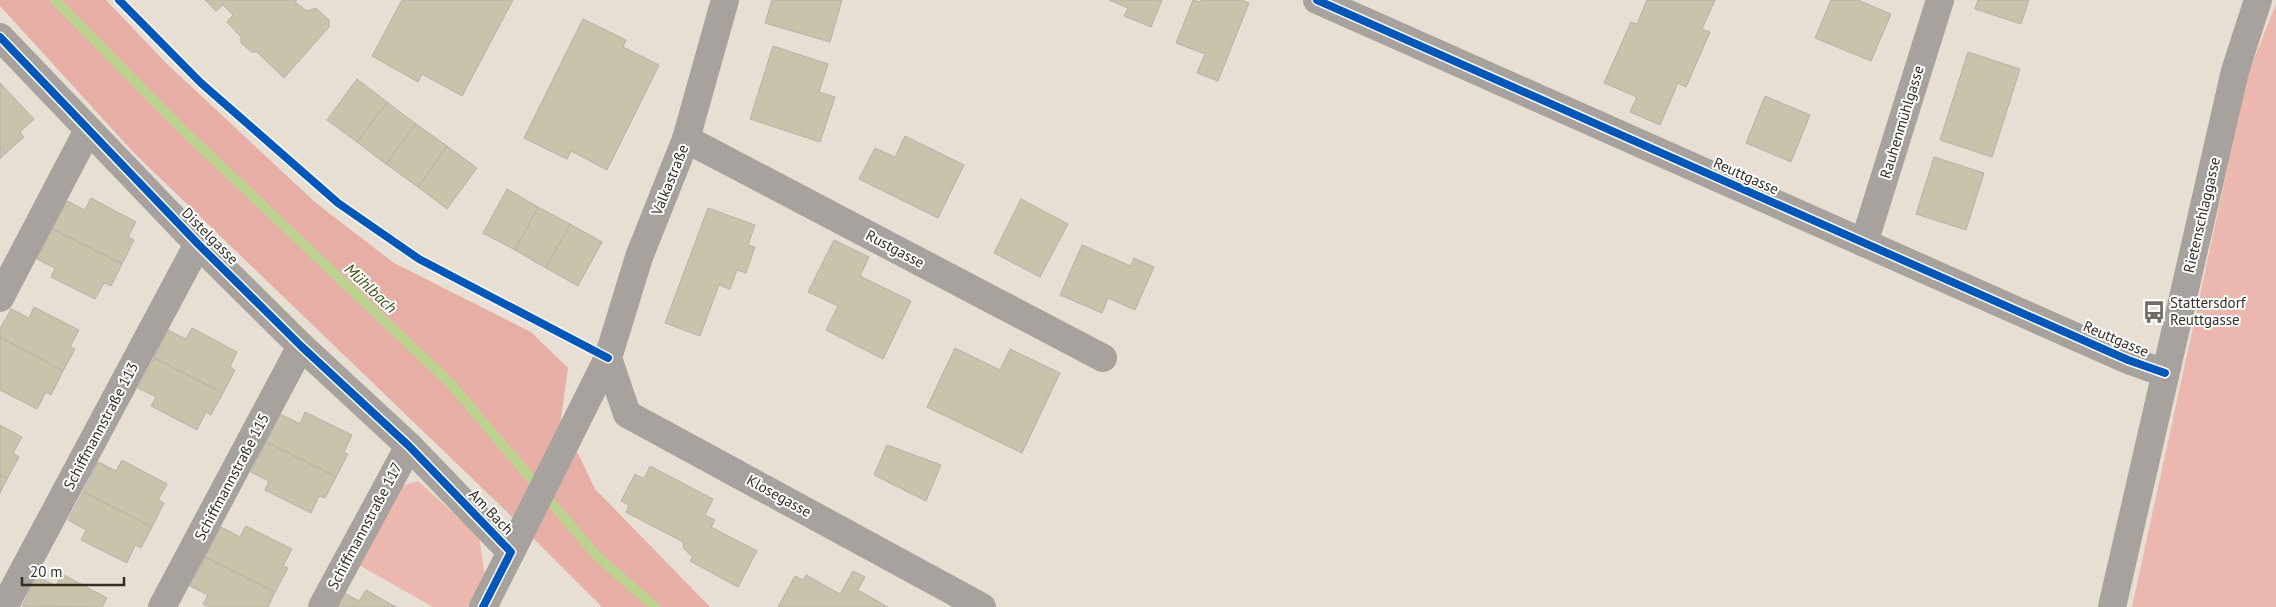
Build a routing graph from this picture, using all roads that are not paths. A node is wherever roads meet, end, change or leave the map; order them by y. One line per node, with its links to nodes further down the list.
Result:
1 (725, 0): 7 (street, Valkastraße)
2 (1317, 0): 8 (street, Reuttgasse)
3 (1940, 0): 8 (street, Rauhenmühlgasse)
4 (2258, 0): 14 (street, Rietenschlaggasse)
5 (0, 37): 6 (street, Distelgasse)
6 (88, 130): 9 (street, Distelgasse); 10 (street)
7 (686, 139): 12 (street, Valkastraße); 13 (street, Rustgasse)
8 (1864, 243): 14 (street, Reuttgasse)
9 (198, 244): 11 (street, Distelgasse); 17 (street, Schiffmannstraße 113)
10 (0, 298)
11 (301, 346): 15 (street, Distelgasse); 18 (street, Schiffmannstraße 115)
12 (608, 358): 16 (street, Valkastraße); 21 (street, Klosegasse)
13 (1103, 358)
14 (2165, 373): 22 (street, Rietenschlaggasse)
15 (409, 446): 16 (street, Am Bach); 19 (street, Schiffmannstraße 117)
16 (511, 552): 20 (street, Am Bach)
17 (4, 607)
18 (162, 607)
19 (322, 607)
20 (483, 607)
21 (982, 607)
22 (2112, 607)

